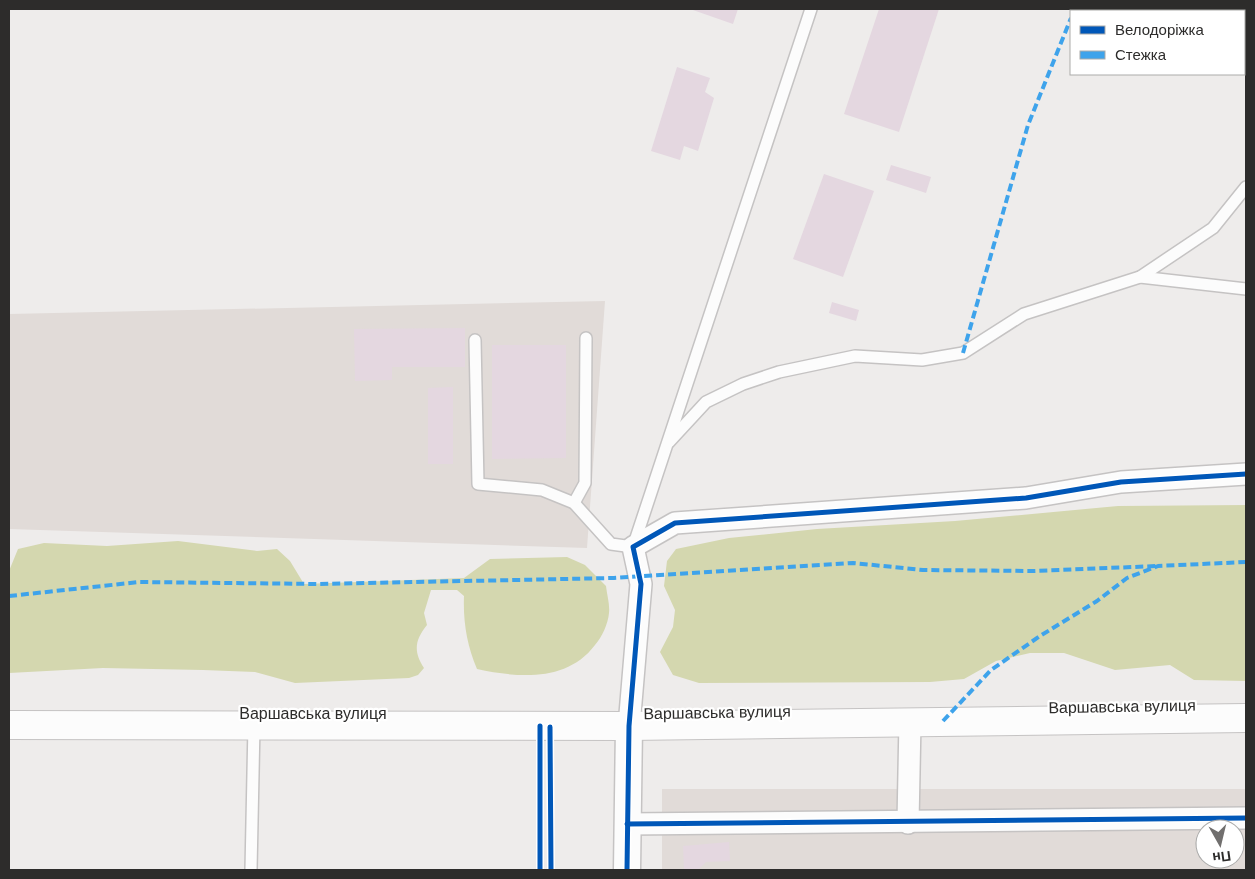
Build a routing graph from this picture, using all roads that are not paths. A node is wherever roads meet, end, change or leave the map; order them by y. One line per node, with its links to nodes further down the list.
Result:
1 (811, 9): 7 (lane)
2 (1246, 187): 3 (lane)
3 (1140, 277): 4 (lane); 7 (lane)
4 (1246, 289)
5 (586, 338): 9 (lane)
6 (475, 340): 9 (lane)
7 (666, 445): 10 (lane)
8 (1246, 474): 10 (street)
9 (574, 503): 10 (lane)
10 (633, 547): 15 (street)
11 (1246, 718): 12 (highway, Варшавська вулиця)
12 (910, 721): 15 (highway, Варшавська вулиця); 17 (street)
13 (9, 725): 14 (highway, Варшавська вулиця)
14 (254, 725): 15 (highway, Варшавська вулиця); 19 (lane)
15 (629, 726): 18 (street)
16 (1246, 818): 17 (street)
17 (908, 823): 18 (street)
18 (627, 824): 20 (street)
19 (251, 870)
20 (627, 870)

